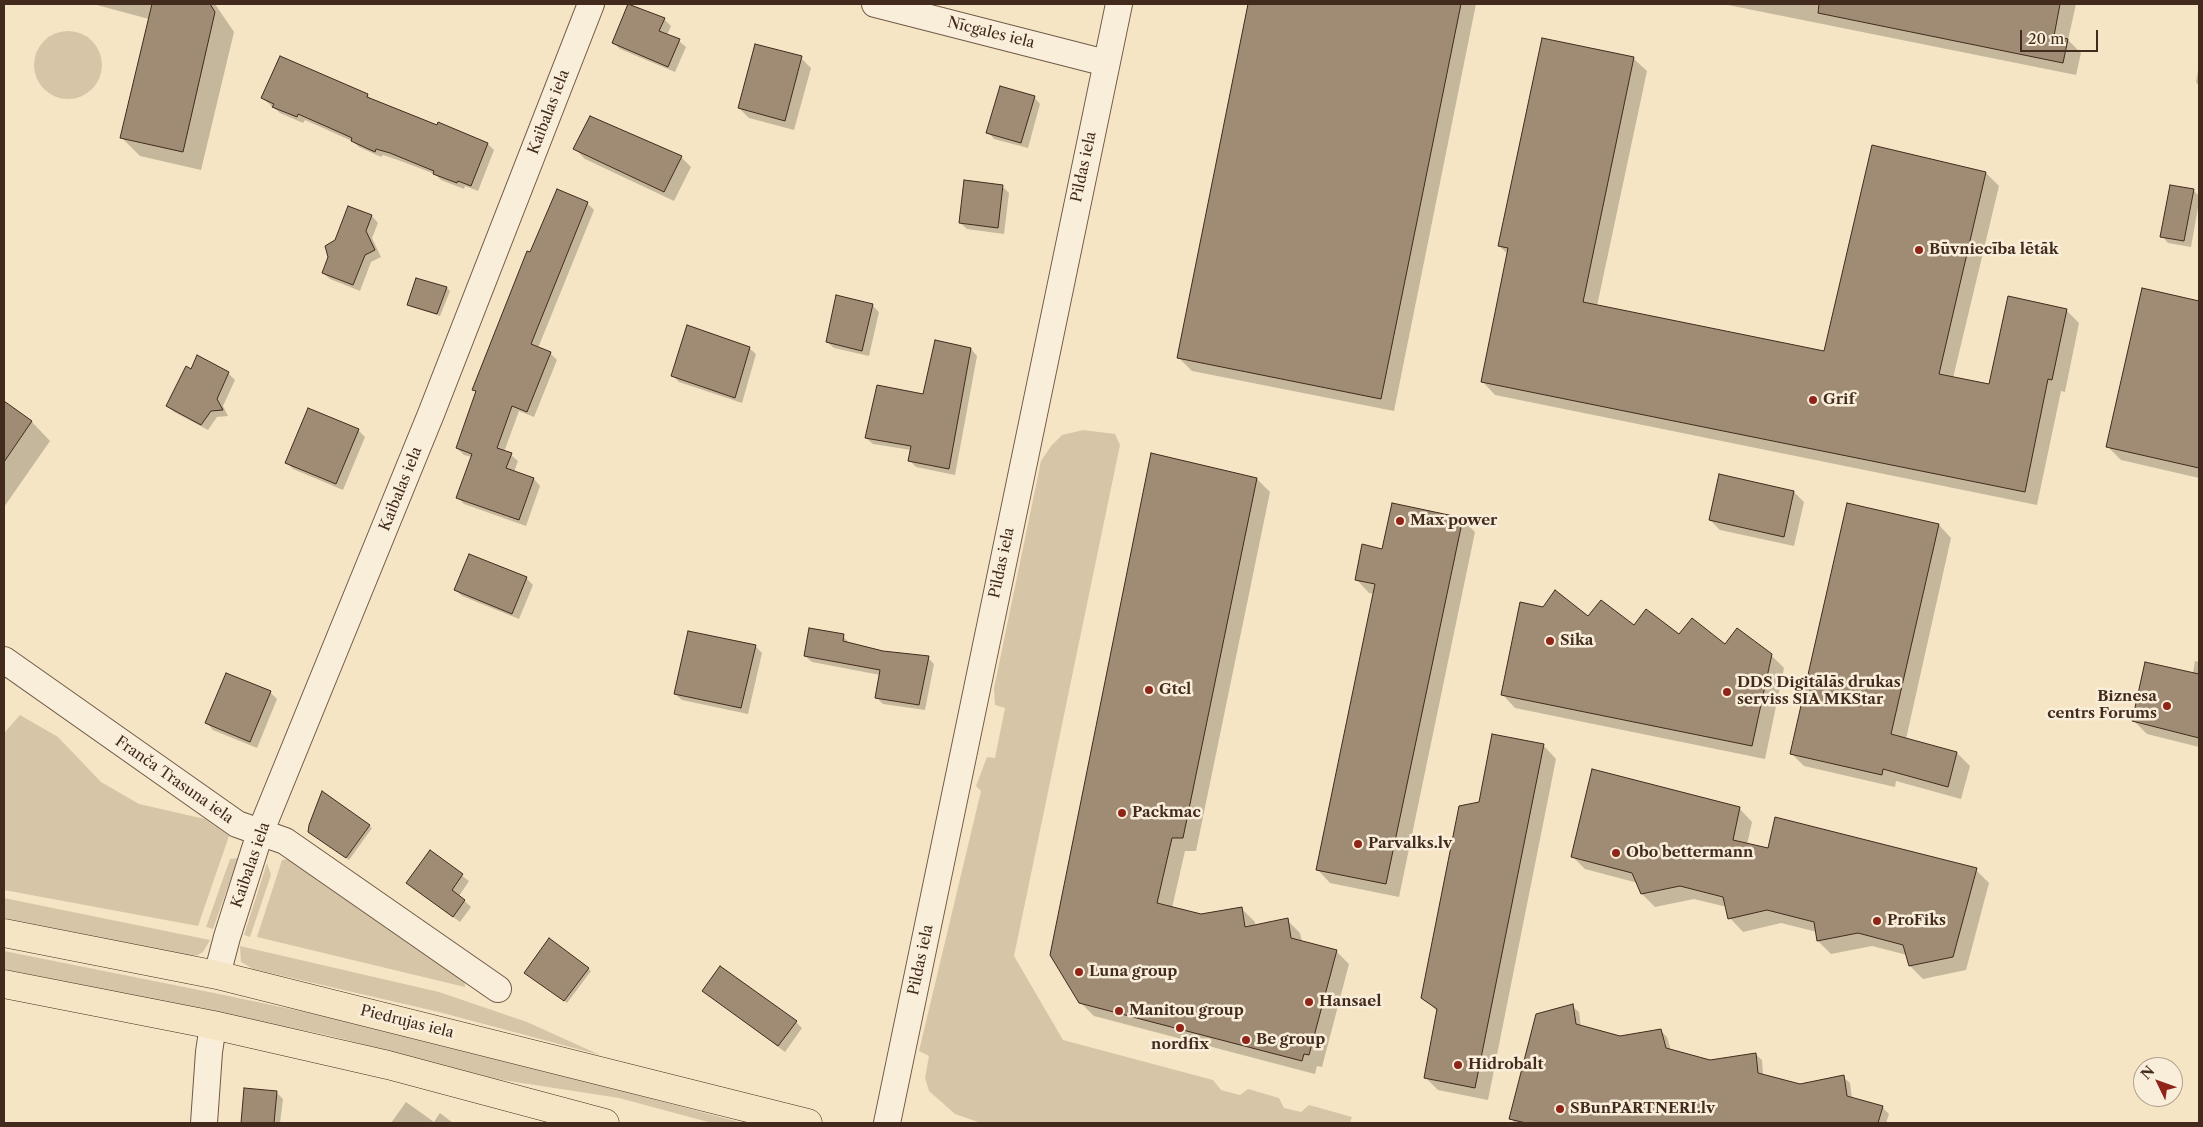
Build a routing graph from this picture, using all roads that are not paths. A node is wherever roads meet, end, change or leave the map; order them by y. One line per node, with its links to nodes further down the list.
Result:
1 (591, 4): 6 (street, Kaibalas iela)
2 (875, 4): 4 (street, Nīcgales iela)
3 (1119, 4): 4 (street, Pildas iela)
4 (1106, 63): 15 (street, Pildas iela)
5 (4, 660): 6 (street, Franča Trasuna iela)
6 (260, 833): 8 (street, Kaibalas iela); 10 (street, Franča Trasuna iela)
7 (4, 933): 8 (main road, Piedrujas iela)
8 (217, 975): 14 (main road, Piedrujas iela)
9 (4, 984): 11 (main road)
10 (498, 989)
11 (213, 1025): 12 (street); 13 (main road)
12 (204, 1123)
13 (605, 1123)
14 (808, 1123)
15 (887, 1123)

